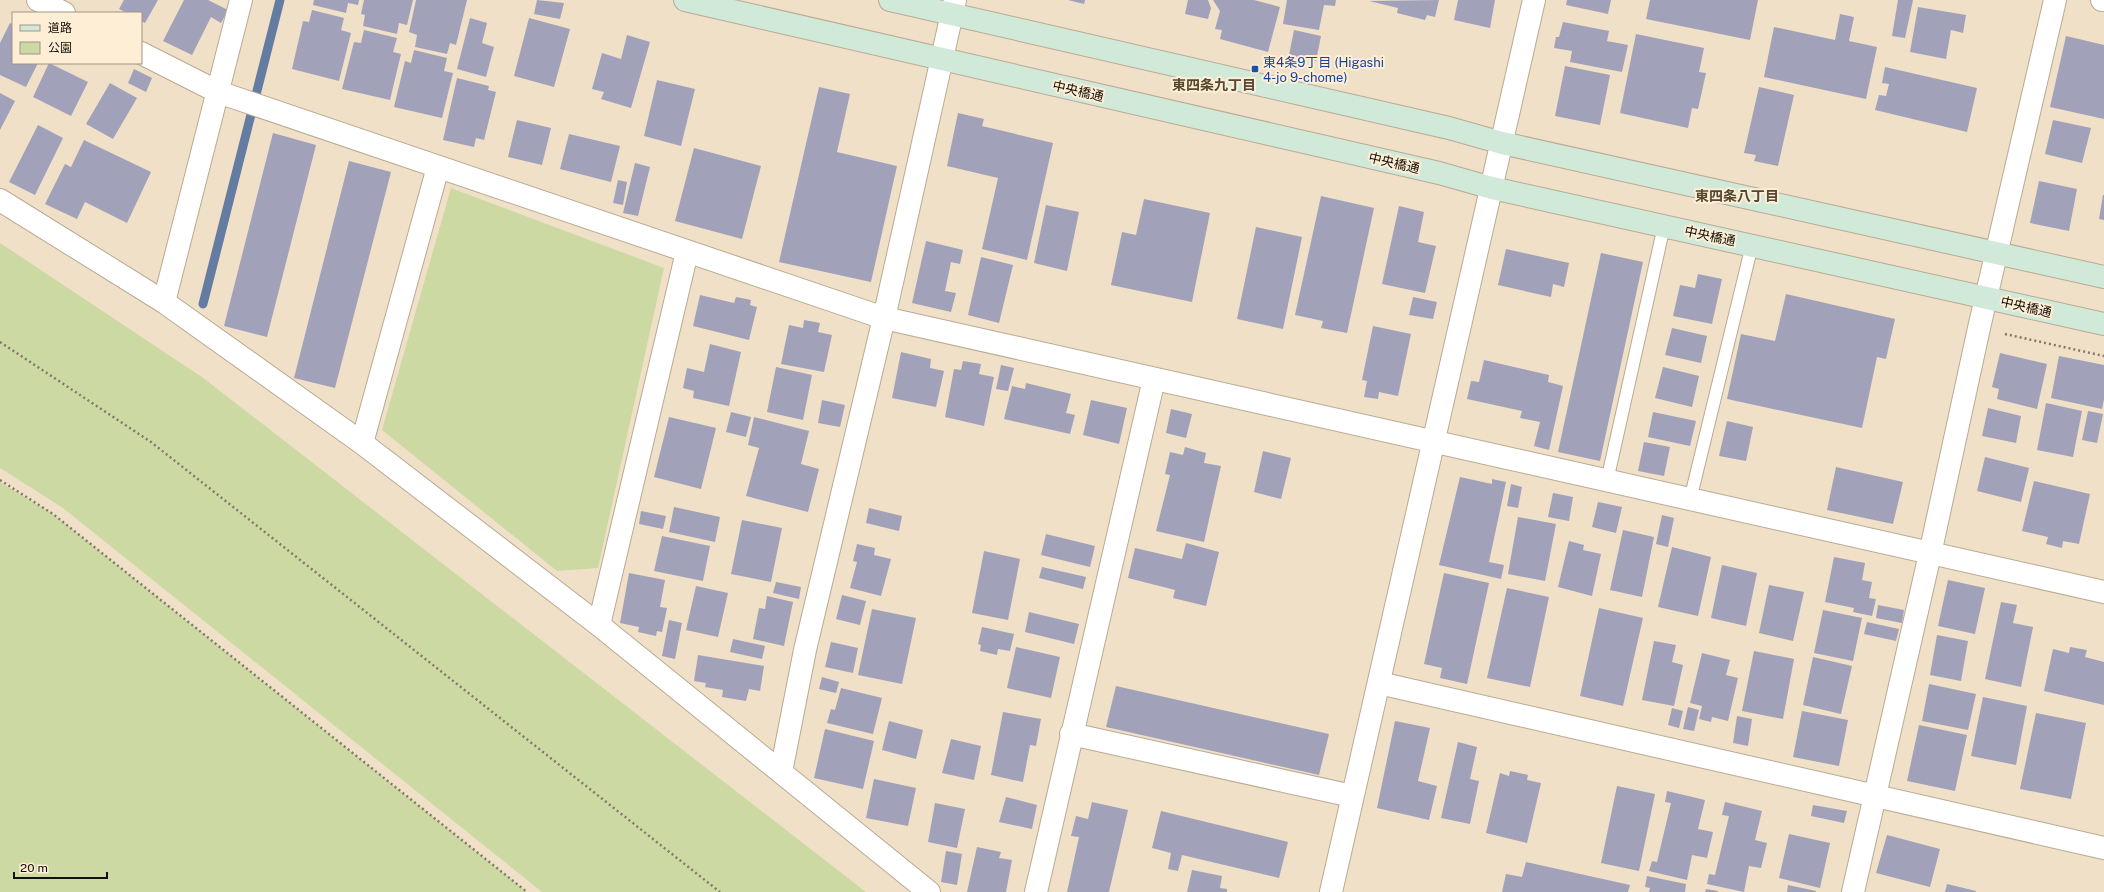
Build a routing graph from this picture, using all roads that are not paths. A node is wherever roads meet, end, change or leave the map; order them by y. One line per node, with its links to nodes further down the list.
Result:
1 (38, 0): 8 (street)
2 (240, 0): 11 (street)
3 (685, 0): 10 (street, 中央橋通)
4 (890, 0): 7 (street)
5 (1534, 0): 12 (street)
6 (2055, 0): 19 (street)
7 (953, 7): 10 (street); 12 (street)
8 (62, 12)
9 (142, 54): 11 (street)
10 (941, 59): 14 (street, 中央橋通); 23 (street)
11 (218, 92): 13 (street); 22 (street)
12 (1502, 143): 14 (street); 19 (street)
13 (438, 167): 18 (street); 26 (street)
14 (1492, 188): 16 (street, 中央橋通); 27 (street)
15 (0, 200): 22 (street)
16 (1664, 226): 17 (street, 中央橋通); 28 (lane)
17 (1752, 245): 21 (street, 中央橋通); 29 (lane)
18 (687, 252): 23 (street); 32 (street)
19 (1997, 252): 20 (street); 21 (street)
20 (2104, 277)
21 (1986, 297): 24 (street, 中央橋通); 30 (street)
22 (164, 302): 26 (street)
23 (884, 318): 25 (street); 35 (street)
24 (2104, 324)
25 (1154, 379): 27 (street); 34 (street)
26 (362, 443): 32 (street)
27 (1433, 443): 28 (street); 33 (street)
28 (1607, 481): 29 (street)
29 (1690, 500): 30 (street)
30 (1930, 554): 31 (street); 37 (street)
31 (2104, 592)
32 (599, 625): 35 (street)
33 (1379, 683): 36 (street); 37 (street)
34 (1071, 734): 36 (street); 40 (street)
35 (781, 772): 39 (street)
36 (1352, 796): 41 (street)
37 (1876, 796): 38 (street); 42 (street)
38 (2104, 848)
39 (929, 892)
40 (1036, 892)
41 (1331, 892)
42 (1854, 892)

